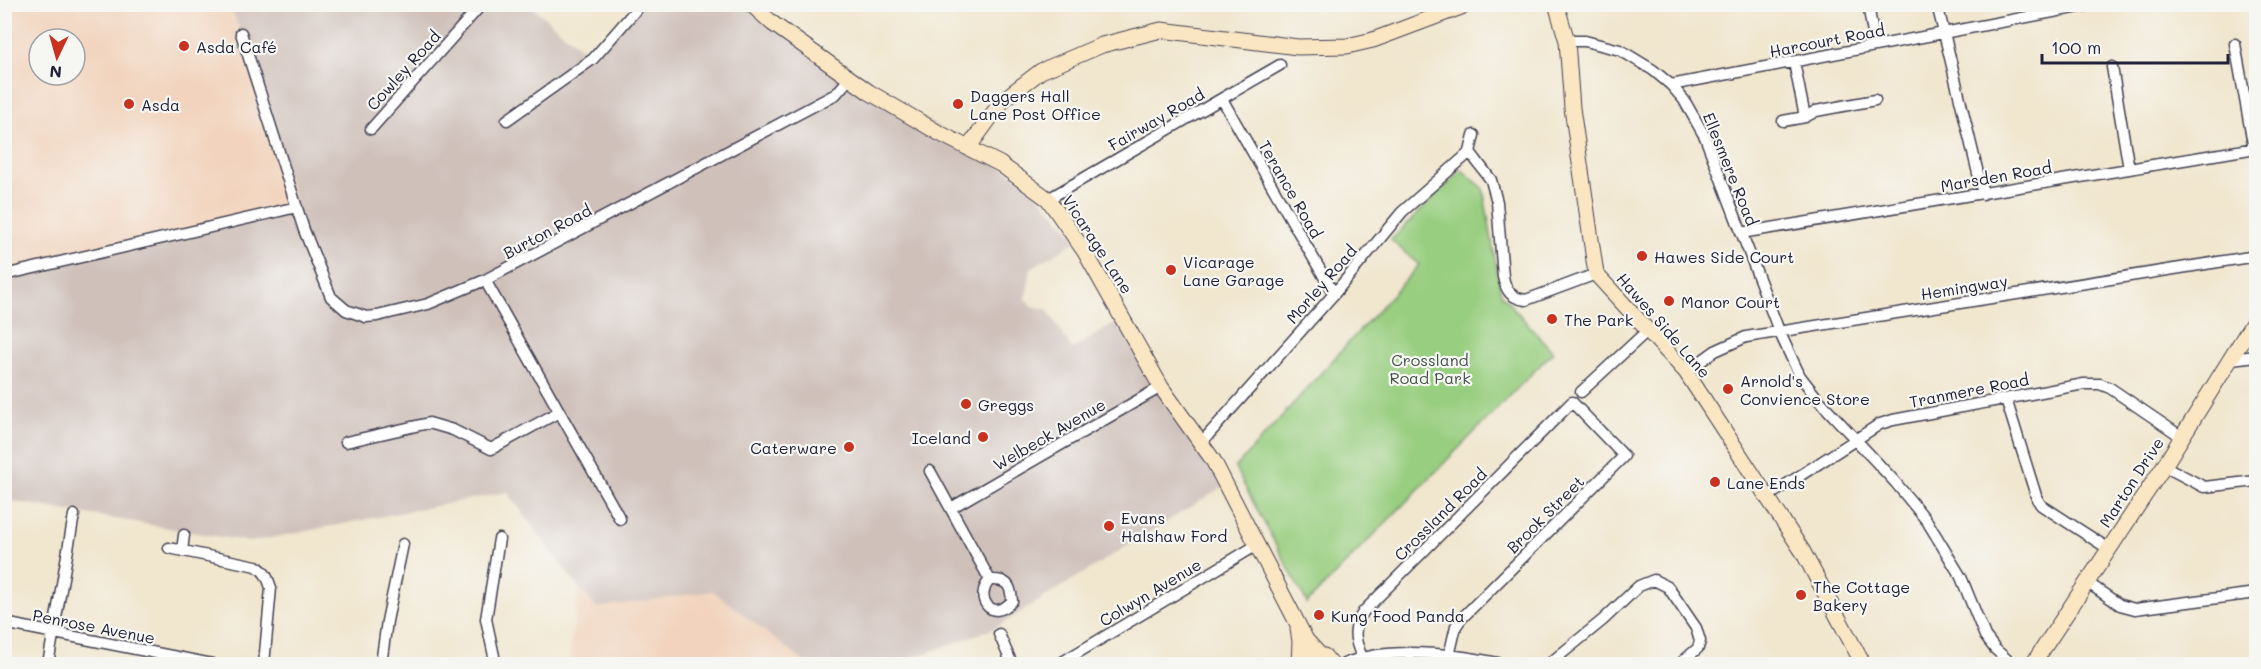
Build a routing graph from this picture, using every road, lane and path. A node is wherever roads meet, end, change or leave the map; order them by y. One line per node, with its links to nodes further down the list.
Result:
1 (482, 4): 25 (street, Cowley Road)
2 (641, 4): 23 (street)
3 (751, 4): 18 (street, Vicarage Lane)
4 (1468, 4): 9 (street)
5 (1556, 4): 12 (street, Hawes Side Lane)
6 (1868, 4): 14 (street)
7 (1937, 4): 10 (street)
8 (2095, 4): 10 (street, Harcourt Road)
9 (1436, 10): 27 (street)
10 (1943, 32): 14 (street, Harcourt Road); 31 (street)
11 (242, 33): 33 (street, Burton Road)
12 (1567, 41): 19 (street, Ellesmere Road); 36 (street, Hawes Side Lane)
13 (2235, 44): 28 (street)
14 (1875, 46): 15 (street, Harcourt Road)
15 (1794, 62): 19 (street, Harcourt Road); 22 (street)
16 (1280, 65): 20 (street, Fairway Road)
17 (2112, 67): 30 (street)
18 (849, 79): 27 (street, Vicarage Lane); 38 (street, Burton Road)
19 (1671, 85): 34 (street, Ellesmere Road)
20 (1222, 99): 32 (street, Fairway Road); 39 (street, Terance Road)
21 (1875, 100): 22 (street)
22 (1805, 117): 24 (street)
23 (507, 120)
24 (1783, 121)
25 (370, 129)
26 (1474, 135): 29 (street)
27 (968, 148): 32 (street, Vicarage Lane)
28 (2255, 149): 30 (street, Marsden Road)
29 (1470, 152): 36 (street); 39 (street, Morley Road)
30 (2129, 169): 31 (street, Marsden Road)
31 (1983, 194): 34 (street, Marsden Road)
32 (1048, 199): 46 (street, Vicarage Lane)
33 (297, 207): 37 (street); 38 (street, Burton Road)
34 (1741, 233): 41 (street, Ellesmere Road)
35 (2256, 256): 41 (street, Hemingway)
36 (1596, 274): 42 (street, Hawes Side Lane)
37 (4, 275)
38 (485, 280): 50 (street)
39 (1334, 294): 54 (street, Morley Road)
40 (2256, 318): 44 (street, Marton Drive)
41 (1779, 331): 45 (street, Hemingway); 52 (street, Ellesmere Road)
42 (1647, 332): 45 (street, Hawes Side Lane); 47 (street)
43 (2256, 356): 44 (street)
44 (2231, 359): 51 (street, Marton Drive)
45 (1686, 372): 58 (street, Hawes Side Lane)
46 (1161, 387): 54 (street, Vicarage Lane); 59 (street, Welbeck Avenue)
47 (1581, 392)
48 (2006, 399): 51 (street, Tranmere Road); 52 (street, Tranmere Road); 67 (street)
49 (1572, 402): 77 (street, Brook Street); 78 (street, Crossland Road)
50 (559, 412): 53 (street); 61 (street)
51 (2182, 437): 55 (street, Marton Drive)
52 (1857, 439): 58 (street, Tranmere Road); 93 (street, Ellesmere Road)
53 (346, 442)
54 (1201, 443): 65 (street, Vicarage Lane)
55 (2164, 466): 57 (street); 67 (street, Marton Drive)
56 (930, 471): 59 (street)
57 (2256, 481)
58 (1767, 497): 92 (street, Hawes Side Lane)
59 (951, 508): 69 (street)
60 (74, 515): 74 (street)
61 (620, 519)
62 (184, 535): 68 (street)
63 (499, 539): 83 (street)
64 (403, 544): 82 (street)
65 (1257, 545): 72 (street, Vicarage Lane); 85 (street, Colwyn Avenue)
66 (169, 548): 68 (street)
67 (2109, 549): 70 (street, Marton Drive)
68 (182, 551): 81 (street)
69 (990, 580)
70 (2088, 583): 71 (street); 94 (street, Marton Drive)
71 (2256, 593)
72 (1296, 617): 76 (street, Vicarage Lane); 86 (street, Vicarage Lane)
73 (4, 623): 74 (street, Penrose Avenue)
74 (54, 633): 79 (street); 80 (street, Penrose Avenue)
75 (999, 634): 84 (street)
76 (1319, 654): 86 (street, Vicarage Lane); 87 (street, Vicarage Lane)
77 (1449, 656): 78 (street); 89 (street)
78 (1362, 657): 88 (street)
79 (48, 664)
80 (212, 664)
81 (264, 664)
82 (381, 664)
83 (493, 664)
84 (1012, 664)
85 (1059, 664)
86 (1299, 664)
87 (1331, 664)
88 (1344, 664)
89 (1503, 664)
90 (1550, 664): 91 (street)
91 (1680, 664)
92 (1863, 664)
93 (2012, 664)
94 (2033, 664)

